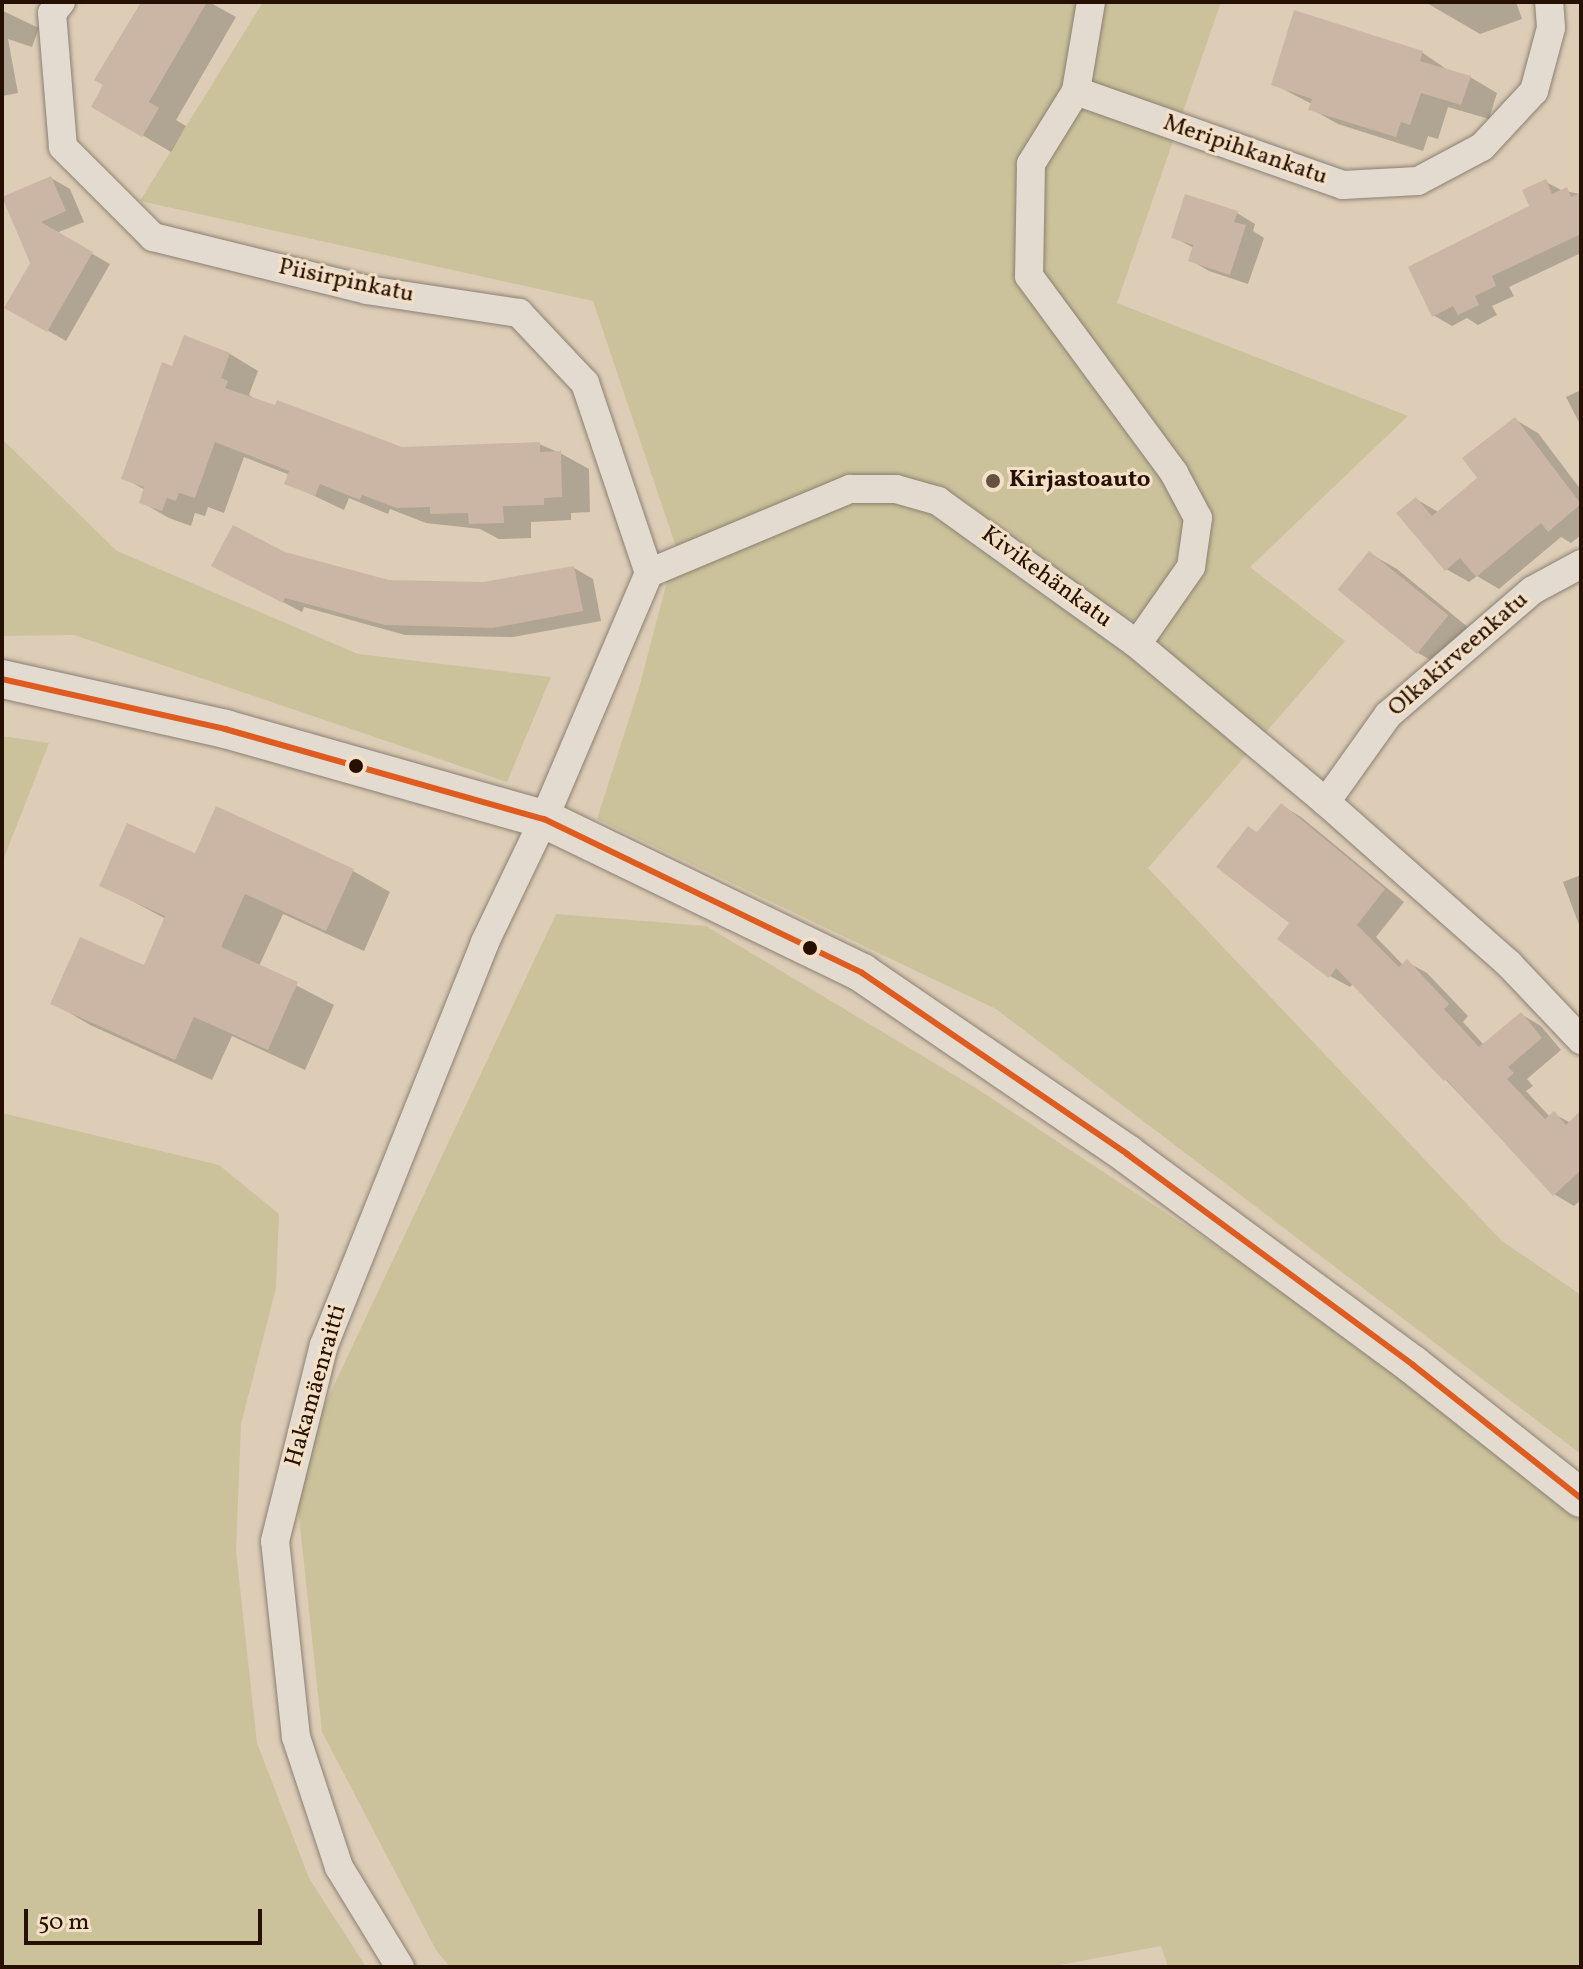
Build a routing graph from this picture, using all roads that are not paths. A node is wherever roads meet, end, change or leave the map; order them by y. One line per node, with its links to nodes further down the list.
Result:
1 (61, 2): 6 (street, Piisirpinkatu)
2 (1091, 2): 4 (street)
3 (1549, 2): 4 (street, Meripihkankatu)
4 (1076, 91): 7 (street)
5 (1581, 564): 9 (street, Olkakirveenkatu)
6 (649, 573): 7 (street, Kivikehänkatu); 10 (street)
7 (1137, 644): 9 (street, Kivikehänkatu)
8 (2, 679): 10 (street)
9 (1326, 802): 11 (street, Kivikehänkatu)
10 (544, 819): 12 (street); 13 (street, Hakamäenraitti)
11 (1581, 1040)
12 (1581, 1498)
13 (400, 1967)

